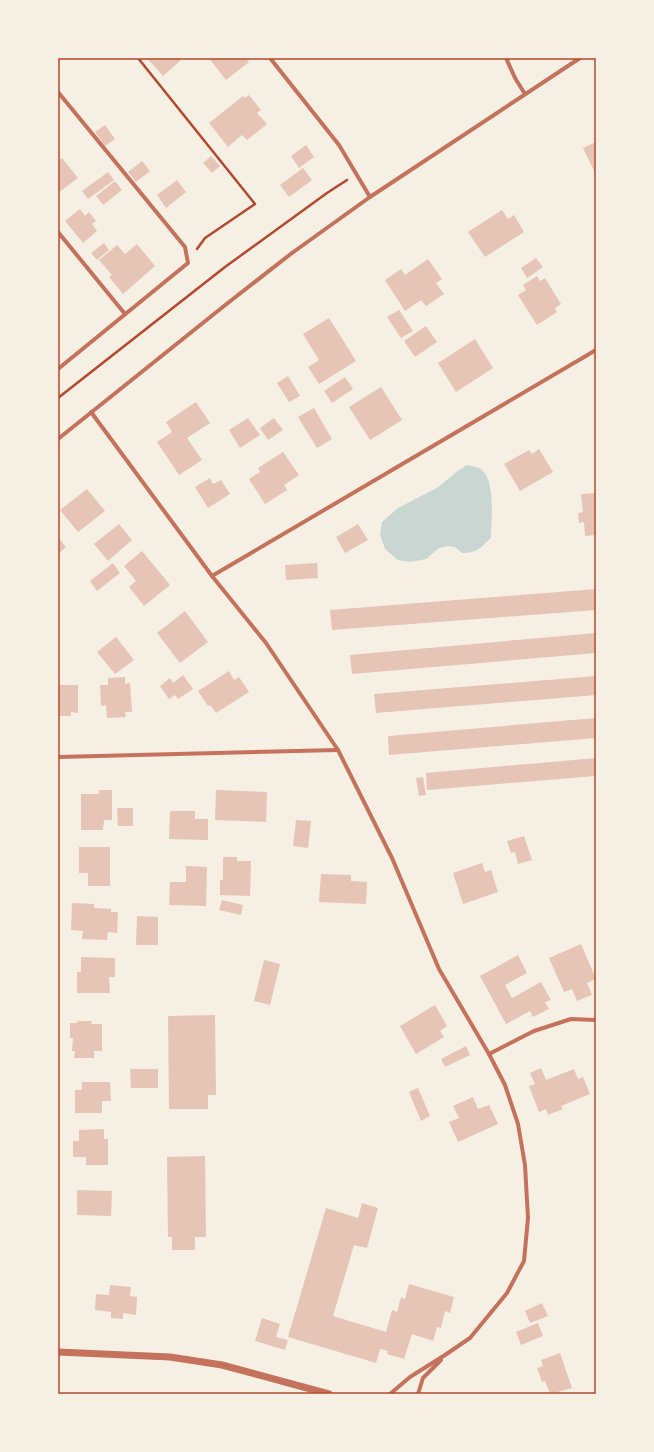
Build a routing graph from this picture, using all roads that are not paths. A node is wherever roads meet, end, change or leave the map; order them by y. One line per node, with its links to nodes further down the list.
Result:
1 (270, 58): 6 (street)
2 (506, 58): 5 (street)
3 (580, 58): 5 (street)
4 (58, 92): 8 (street)
5 (525, 94): 6 (street)
6 (370, 197): 11 (street)
7 (58, 232): 8 (street)
8 (126, 314): 10 (street)
9 (596, 350): 13 (street)
10 (58, 368)
11 (91, 412): 12 (street); 13 (street)
12 (58, 439)
13 (212, 576): 14 (street)
14 (338, 750): 15 (street); 17 (street)
15 (58, 757)
16 (596, 1020): 17 (street)
17 (489, 1054): 19 (street)
18 (58, 1352): 20 (street)
19 (446, 1355): 21 (street); 22 (street)
20 (329, 1394)
21 (390, 1394)
22 (418, 1394)

